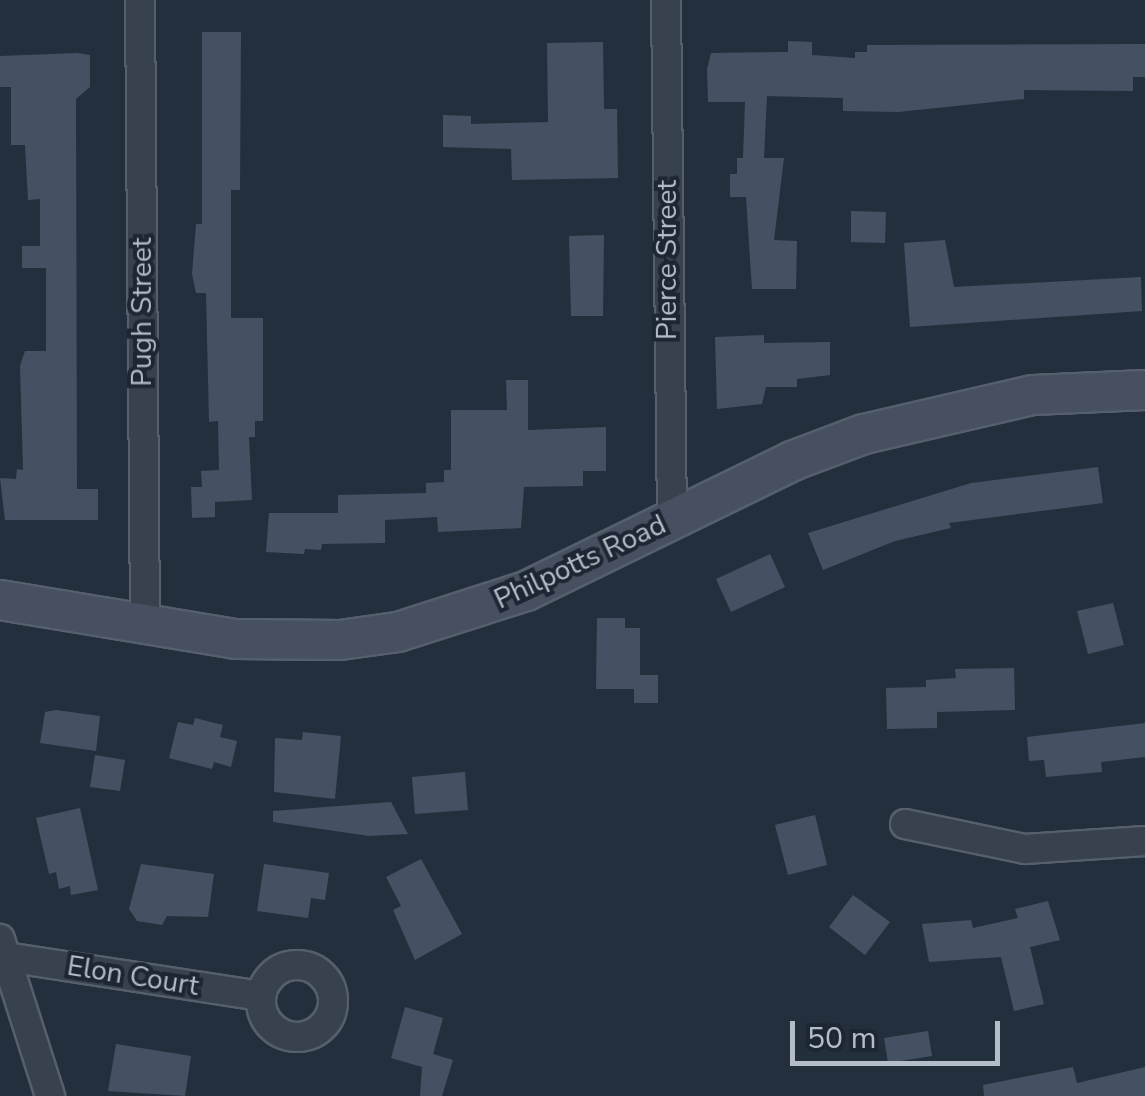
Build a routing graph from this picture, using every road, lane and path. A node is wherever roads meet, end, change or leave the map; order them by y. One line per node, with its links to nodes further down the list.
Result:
1 (140, 0): 6 (street, Pugh Street)
2 (666, 0): 4 (street, Pierce Street)
3 (1145, 390): 4 (street, Philpotts Road)
4 (672, 520): 6 (street, Philpotts Road)
5 (0, 600): 6 (street, Philpotts Road)
6 (145, 624)
7 (905, 824): 8 (street)
8 (1145, 841)
9 (3, 948): 10 (street, Elon Court); 11 (street)
10 (260, 996)
11 (50, 1096)

